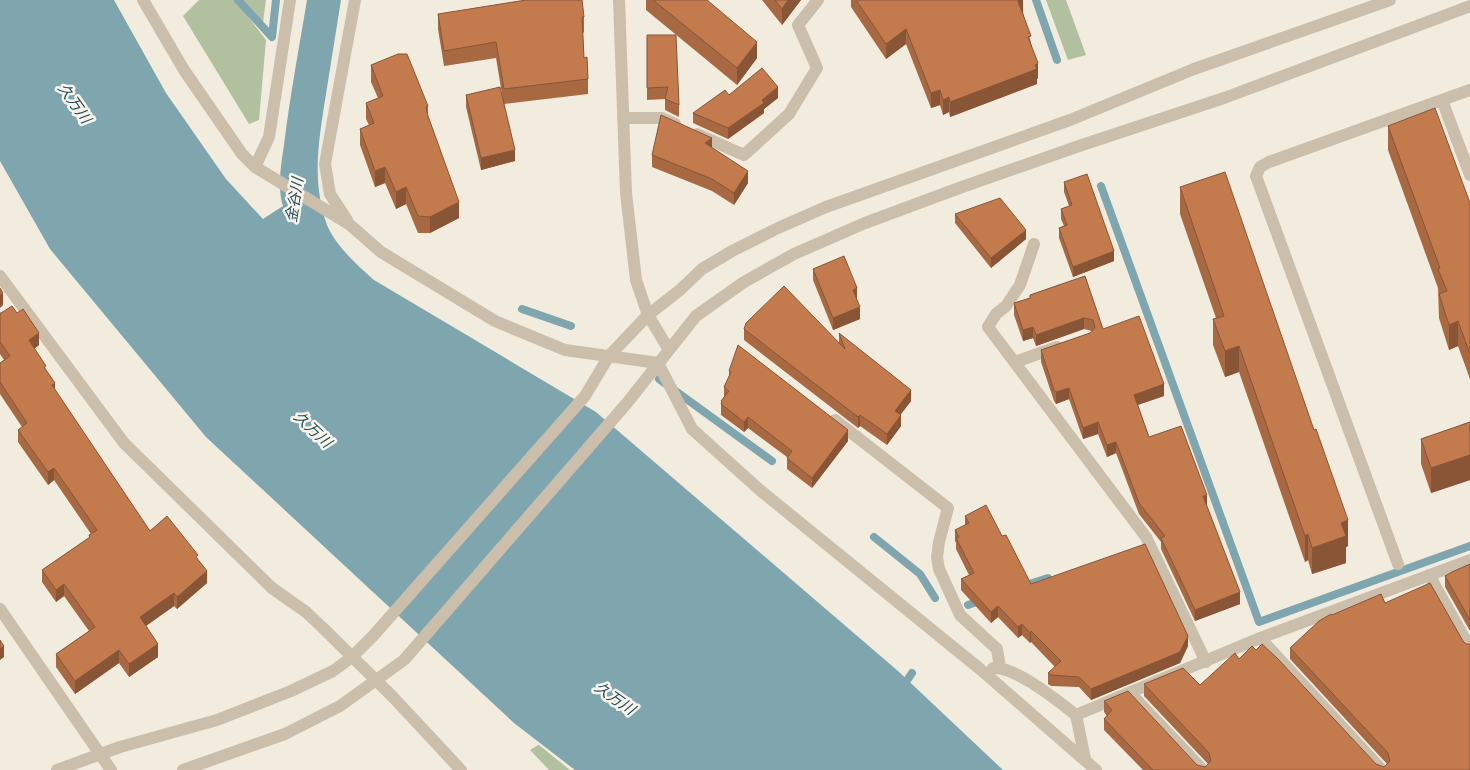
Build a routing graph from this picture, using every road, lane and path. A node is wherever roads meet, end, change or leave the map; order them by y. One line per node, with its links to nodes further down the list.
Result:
1 (143, 0): 11 (street)
2 (290, 0): 11 (street)
3 (354, 0): 13 (street)
4 (619, 0): 10 (street)
5 (818, 0): 10 (street)
6 (1390, 0): 16 (street)
7 (1470, 6): 18 (street)
8 (1470, 90): 9 (street)
9 (1442, 100): 12 (street); 24 (street)
10 (623, 118): 16 (street)
11 (255, 167): 13 (street)
12 (1470, 175)
13 (349, 224): 19 (street)
14 (1034, 244): 20 (street)
15 (0, 276): 29 (street)
16 (648, 315): 18 (street); 19 (street)
17 (1069, 343): 20 (street)
18 (669, 350): 21 (street)
19 (609, 356): 21 (street); 29 (street)
20 (1015, 362): 30 (street)
21 (658, 363): 32 (street); 33 (street)
22 (826, 413): 31 (street)
23 (1470, 560): 25 (street)
24 (1398, 564)
25 (1429, 574): 27 (street); 28 (street)
26 (0, 608): 36 (street)
27 (1260, 638): 30 (street); 44 (street)
28 (1470, 648)
29 (352, 656): 33 (street); 36 (street)
30 (1206, 662): 34 (street)
31 (1000, 667): 32 (street); 35 (street)
32 (980, 669): 37 (street)
33 (376, 680): 40 (street); 41 (street)
34 (1130, 693): 35 (street); 43 (street)
35 (1076, 714): 37 (street)
36 (99, 754): 38 (street); 39 (street)
37 (1084, 759): 42 (street)
38 (57, 770)
39 (111, 770)
40 (183, 770)
41 (461, 770)
42 (1096, 770)
43 (1203, 770)
44 (1382, 770)

